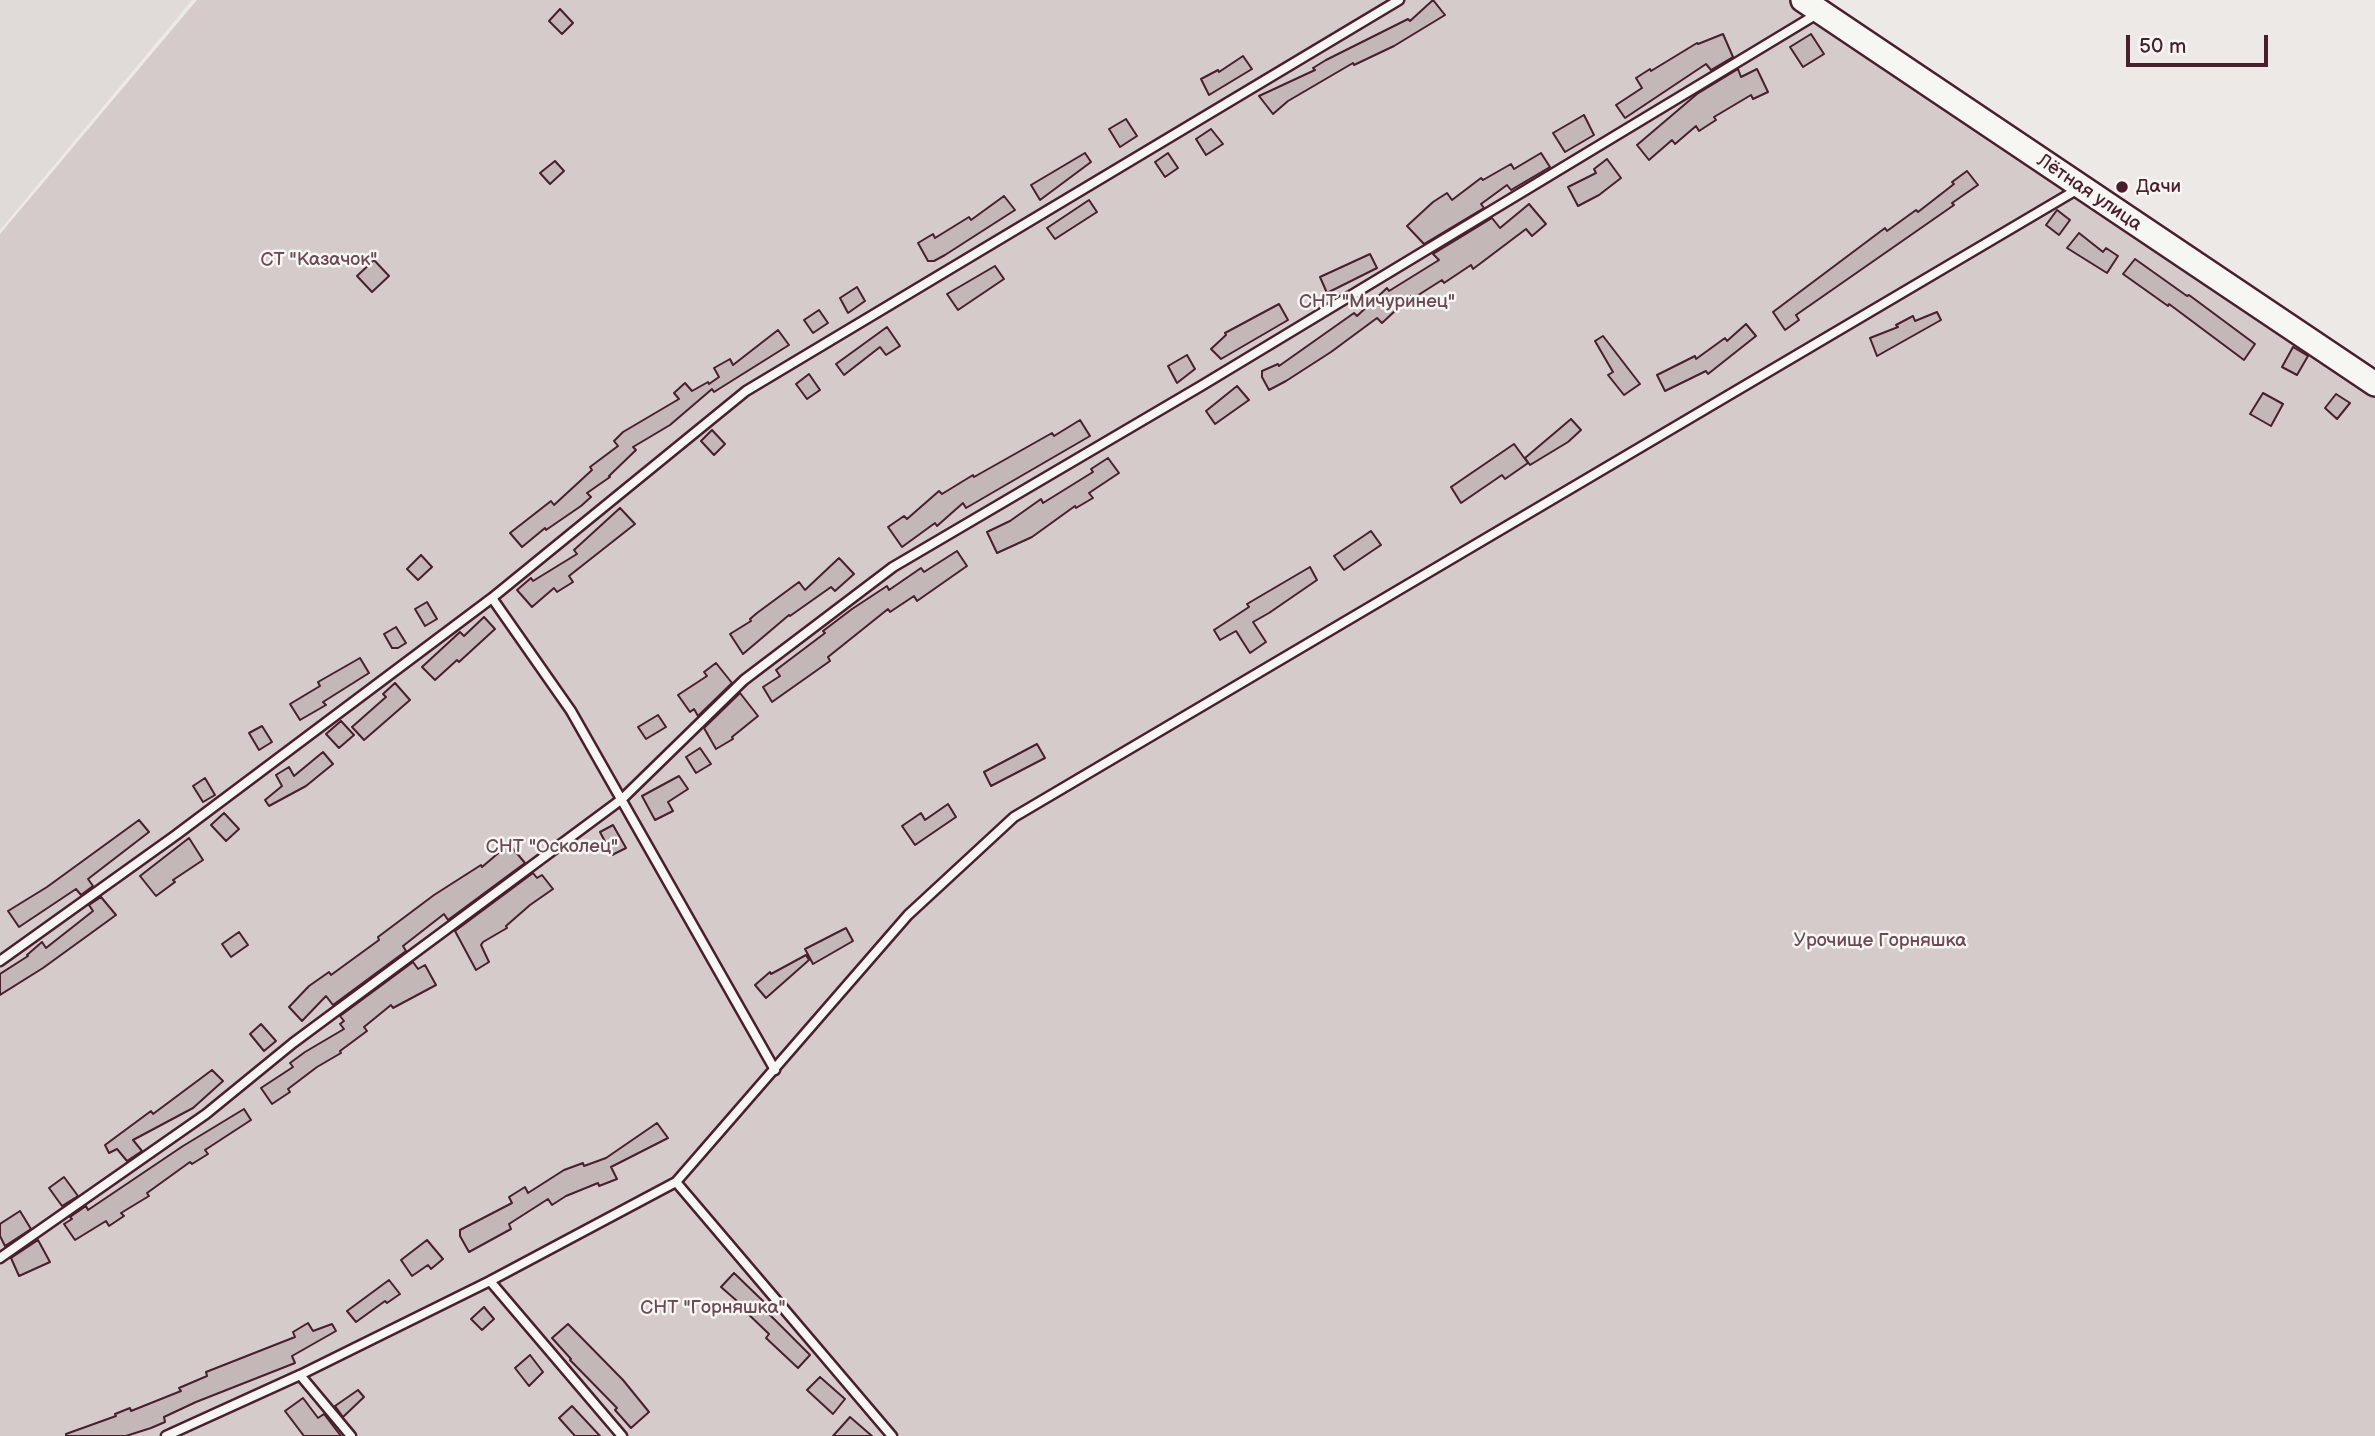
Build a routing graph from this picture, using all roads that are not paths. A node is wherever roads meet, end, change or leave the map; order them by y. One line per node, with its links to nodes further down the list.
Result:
1 (1399, 0): 5 (lane)
2 (1811, 6): 3 (street, Лётная улица); 6 (lane)
3 (2081, 187): 4 (street, Лётная улица); 8 (lane)
4 (2375, 384)
5 (492, 598): 6 (lane); 7 (lane)
6 (622, 799): 8 (lane); 10 (lane)
7 (0, 961)
8 (775, 1070): 9 (lane)
9 (676, 1182): 11 (lane); 16 (lane)
10 (0, 1258)
11 (490, 1281): 12 (lane); 15 (lane)
12 (300, 1376): 13 (lane); 14 (lane)
13 (166, 1436)
14 (351, 1436)
15 (622, 1436)
16 (892, 1436)

